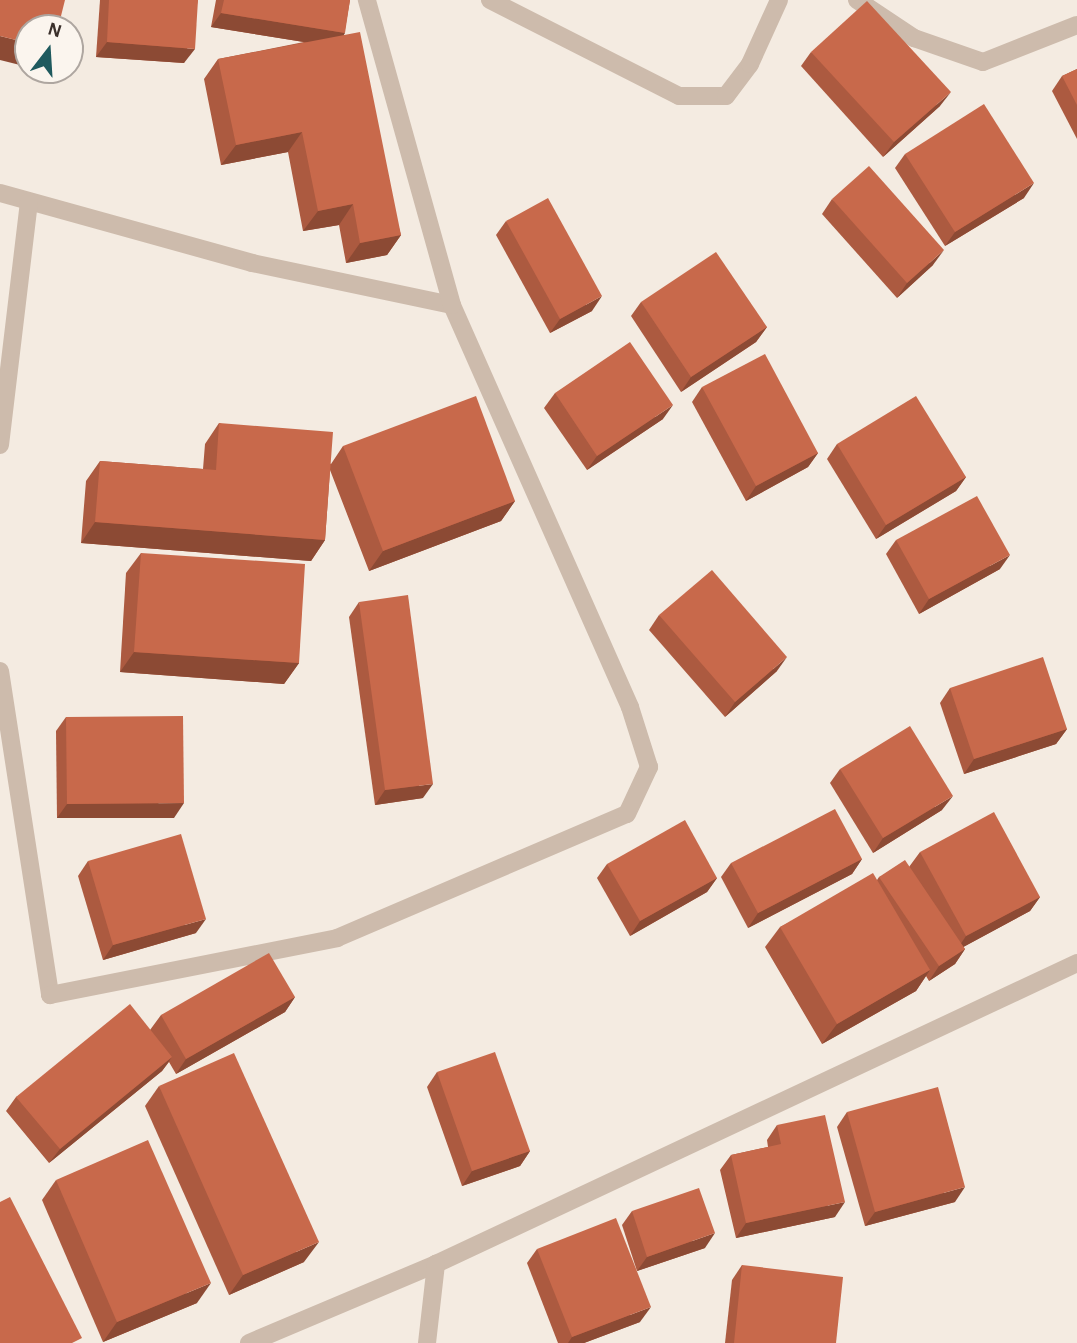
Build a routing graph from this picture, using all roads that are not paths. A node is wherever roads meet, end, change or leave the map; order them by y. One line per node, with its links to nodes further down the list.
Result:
1 (367, 0): 8 (street)
2 (490, 0): 3 (street)
3 (779, 0)
4 (857, 0): 5 (street)
5 (1077, 25)
6 (0, 193): 7 (street)
7 (29, 202): 8 (street); 9 (street)
8 (452, 305): 10 (street)
9 (0, 445)
10 (0, 671)
11 (1077, 963): 12 (street)
12 (436, 1264): 13 (street); 14 (street)
13 (249, 1343)
14 (427, 1343)

